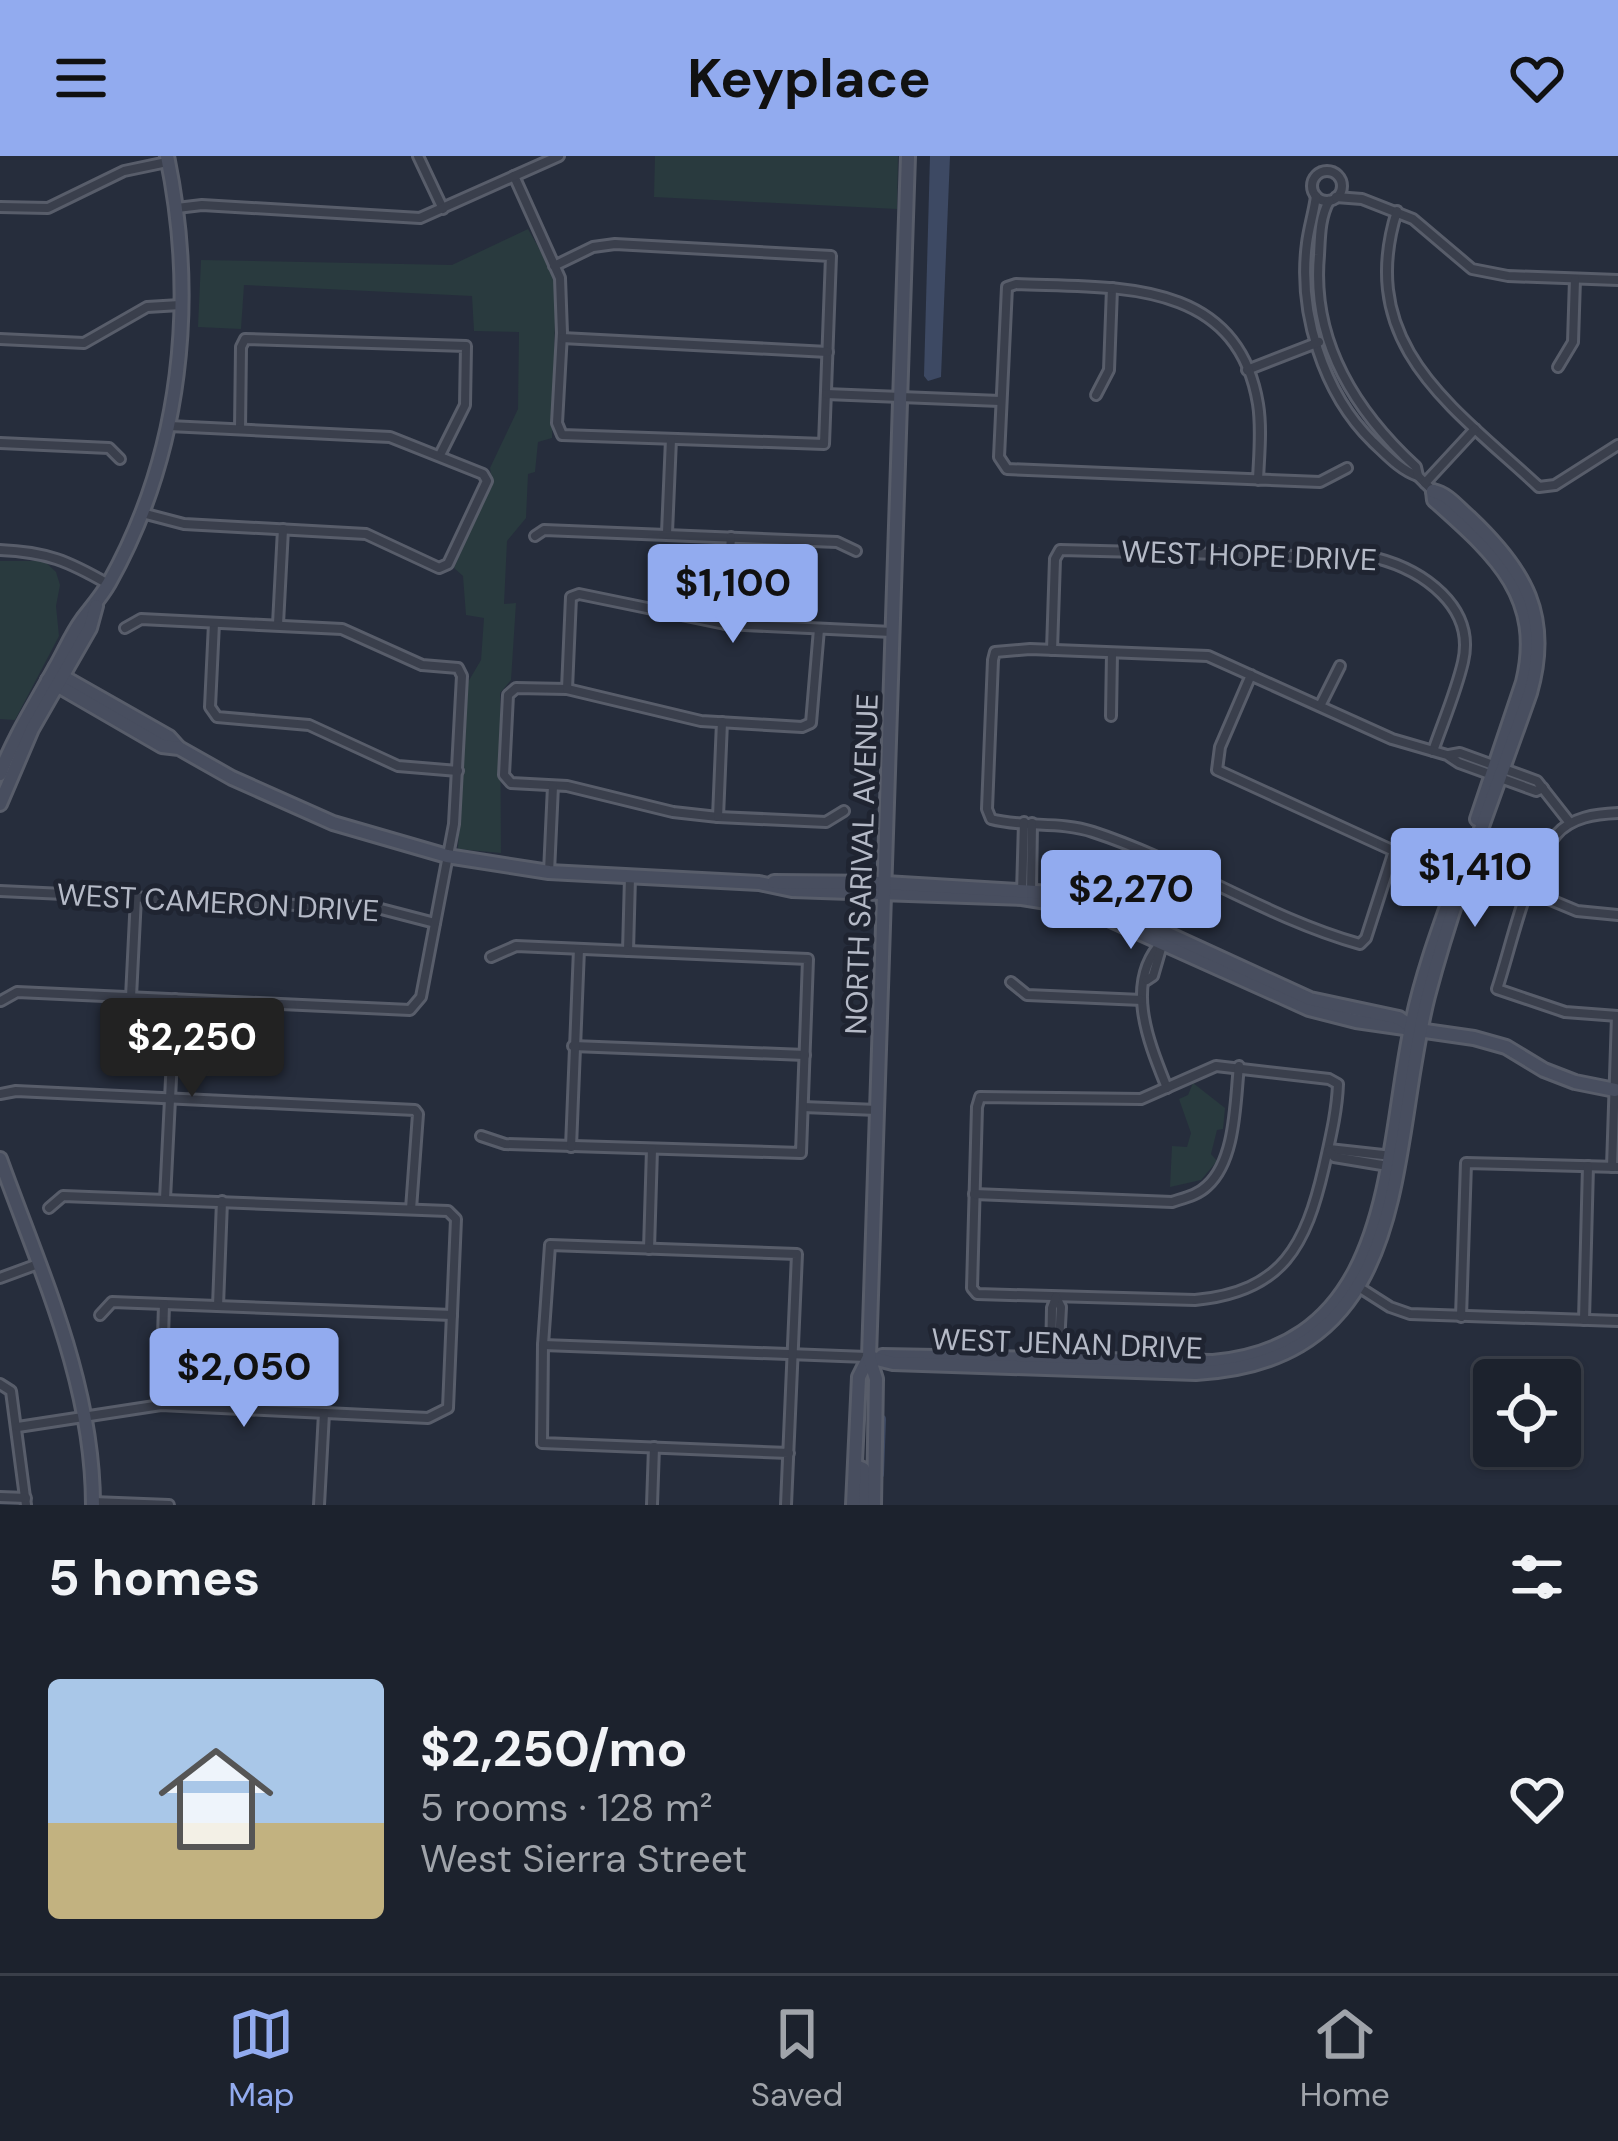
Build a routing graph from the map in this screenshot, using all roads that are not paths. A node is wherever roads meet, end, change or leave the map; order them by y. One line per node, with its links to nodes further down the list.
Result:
1 (418, 156): 12 (street)
2 (559, 156): 5 (street)
3 (908, 156): 28 (street, NORTH SARIVAL AVENUE)
4 (168, 159): 10 (street); 11 (street)
5 (514, 176): 12 (street); 14 (street)
6 (1341, 182): 7 (street); 8 (street); 9 (street)
7 (1316, 196): 8 (street); 22 (street)
8 (1333, 199): 9 (street); 21 (street)
9 (1362, 199): 13 (street)
10 (0, 207)
11 (177, 208): 12 (street); 18 (street)
12 (443, 209)
13 (1397, 212): 15 (street); 32 (street)
14 (554, 266): 19 (street); 23 (street)
15 (1576, 279): 16 (street); 24 (street)
16 (1618, 280)
17 (1112, 288): 25 (street); 27 (street); 29 (street)
18 (183, 305): 20 (street); 30 (street)
19 (562, 338): 23 (street); 33 (street)
20 (0, 339)
21 (1328, 339): 22 (street); 40 (street)
22 (1317, 343): 25 (street); 40 (street)
23 (828, 352): 26 (street)
24 (1558, 367)
25 (1247, 370): 39 (street)
26 (826, 394): 28 (street); 33 (street)
27 (1096, 394)
28 (900, 398): 29 (street); 54 (street, NORTH SARIVAL AVENUE)
29 (1000, 401): 39 (street)
30 (169, 426): 31 (street); 41 (street)
31 (240, 429): 36 (street); 36 (street)
32 (1475, 429): 35 (street); 40 (street)
33 (670, 439): 43 (street)
34 (0, 443): 37 (street)
35 (1618, 445)
36 (440, 455): 42 (street)
37 (120, 459)
38 (1347, 468): 39 (street)
39 (1258, 480)
40 (1425, 483): 66 (street)
41 (142, 512): 42 (street); 48 (street)
42 (283, 529): 50 (street)
43 (667, 533): 44 (street); 45 (street)
44 (535, 536)
45 (731, 537): 47 (street); 51 (street)
46 (0, 550): 48 (street)
47 (856, 551)
48 (108, 584): 59 (street)
49 (214, 623): 50 (street); 52 (street); 65 (street)
50 (278, 624): 65 (street)
51 (724, 624): 53 (street); 60 (street)
52 (124, 628)
53 (819, 629): 54 (street); 63 (street)
54 (894, 632): 78 (street, NORTH SARIVAL AVENUE)
55 (1052, 650): 56 (street); 64 (street, WEST HOPE DRIVE); 73 (street)
56 (1112, 653): 58 (street); 62 (street)
57 (1340, 666): 61 (street)
58 (1250, 675): 61 (street); 73 (street)
59 (55, 678): 67 (street); 69 (street); 75 (street)
60 (567, 689): 63 (street); 68 (street)
61 (1320, 706): 64 (street)
62 (1111, 716)
63 (722, 722): 72 (street)
64 (1433, 751): 66 (street)
65 (458, 771): 75 (street)
66 (1497, 771): 74 (street); 95 (street)
67 (0, 774)
68 (553, 786): 72 (street); 76 (street)
69 (0, 804)
70 (844, 811): 72 (street)
71 (1618, 813): 74 (street)
72 (718, 817)
73 (1028, 822): 81 (street)
74 (1570, 824): 80 (street)
75 (447, 856): 76 (street); 84 (street)
76 (549, 872): 77 (street)
77 (630, 877): 78 (street); 87 (street)
78 (885, 888): 81 (street); 104 (street, NORTH SARIVAL AVENUE)
79 (0, 891): 82 (street, WEST CAMERON DRIVE)
80 (1529, 891): 83 (street); 94 (street)
81 (1026, 894): 85 (street)
82 (136, 898): 84 (street, WEST CAMERON DRIVE); 90 (street)
83 (1618, 915)
84 (435, 923): 91 (street)
85 (1165, 939): 92 (street); 95 (street)
86 (579, 949): 87 (street); 88 (street); 96 (street)
87 (628, 951): 97 (street)
88 (491, 957)
89 (1011, 982): 92 (street)
90 (130, 997): 91 (street); 93 (street)
91 (175, 999): 102 (street)
92 (1142, 1000): 99 (street)
93 (1, 1001)
94 (1618, 1016): 100 (street)
95 (1416, 1028): 100 (street); 110 (street)
96 (573, 1046): 97 (street); 106 (street)
97 (805, 1055): 103 (street)
98 (1239, 1066): 99 (street); 108 (street); 113 (street)
99 (1167, 1088): 113 (street)
100 (1615, 1090): 112 (street)
101 (0, 1094): 102 (street)
102 (171, 1097): 114 (street); 117 (street)
103 (803, 1107): 104 (street); 107 (street)
104 (878, 1110): 132 (street, NORTH SARIVAL AVENUE)
105 (481, 1136): 106 (street)
106 (571, 1147): 107 (street)
107 (652, 1149): 118 (street)
108 (1328, 1149): 110 (street); 122 (street)
109 (0, 1160): 119 (street)
110 (1394, 1162): 121 (street); 121 (street)
111 (1588, 1166): 112 (street); 127 (street); 128 (street)
112 (1615, 1167)
113 (974, 1194): 122 (street)
114 (165, 1199): 115 (street); 116 (street)
115 (222, 1201): 117 (street); 124 (street)
116 (49, 1208)
117 (411, 1209): 126 (street)
118 (649, 1249): 130 (street); 131 (street)
119 (38, 1264): 120 (street); 137 (street)
120 (0, 1278)
121 (1355, 1285): 127 (street); 133 (street, WEST JENAN DRIVE)
122 (1056, 1297): 133 (street)
123 (164, 1304): 124 (street); 125 (street); 135 (street)
124 (218, 1306): 126 (street)
125 (100, 1315)
126 (452, 1315): 136 (street)
127 (1461, 1317): 128 (street)
128 (1584, 1320): 129 (street)
129 (1618, 1322)
130 (543, 1346): 131 (street, WEST JENAN DRIVE); 139 (street)
131 (793, 1355): 132 (street, WEST JENAN DRIVE); 140 (street)
132 (869, 1357): 133 (street, WEST JENAN DRIVE); 148 (street, NORTH SARIVAL AVENUE); 149 (street, NORTH SARIVAL AVENUE)
133 (1055, 1362)
134 (3, 1384): 138 (street)
135 (161, 1405): 136 (street); 137 (street)
136 (324, 1413): 145 (street)
137 (86, 1414): 138 (street); 143 (street)
138 (17, 1427): 142 (street)
139 (654, 1447): 140 (street); 146 (street)
140 (789, 1453): 147 (street)
141 (0, 1497): 142 (street)
142 (26, 1502)
143 (93, 1503): 144 (street)
144 (169, 1505)
145 (319, 1505)
146 (652, 1505)
147 (786, 1505)
148 (858, 1505)
149 (874, 1505)

